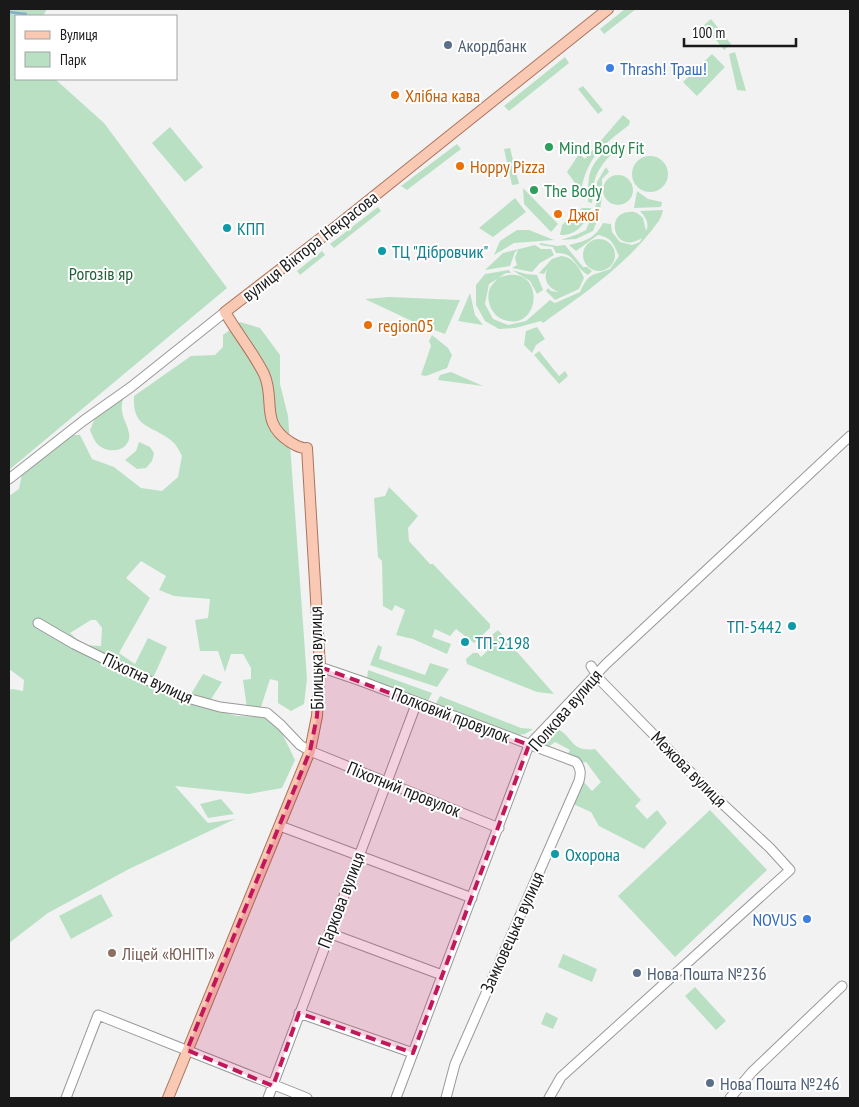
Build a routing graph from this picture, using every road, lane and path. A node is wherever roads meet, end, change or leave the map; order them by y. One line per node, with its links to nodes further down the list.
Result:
1 (608, 9): 2 (main road, вулиця Віктора Некрасова)
2 (225, 312): 4 (street, вулиця Віктора Некрасова); 7 (main road, Білицька вулиця)
3 (850, 436): 8 (street, Полкова вулиця)
4 (9, 479)
5 (38, 623): 11 (street, Піхотна вулиця)
6 (590, 666): 8 (street, Межова вулиця)
7 (320, 667): 9 (street, Полковий провулок); 11 (main road, Білицька вулиця)
8 (597, 674): 10 (street, Полкова вулиця); 31 (street, Межова вулиця)
9 (417, 702): 10 (street, Полковий провулок); 13 (street, Паркова вулиця)
10 (529, 745): 12 (street, Полковий провулок); 15 (street, Полкова вулиця)
11 (310, 751): 13 (street, Піхотний провулок); 14 (main road, Білицька вулиця)
12 (580, 767): 30 (street, Замковецька вулиця)
13 (388, 782): 15 (street, Піхотний провулок); 16 (street, Паркова вулиця)
14 (280, 826): 16 (street); 22 (main road, Білицька вулиця)
15 (499, 828): 17 (street, Полкова вулиця)
16 (358, 855): 17 (street); 18 (street, Паркова вулиця)
17 (472, 898): 19 (street, Полкова вулиця)
18 (329, 933): 19 (street); 21 (street, Паркова вулиця)
19 (442, 975): 23 (street, Полкова вулиця)
20 (842, 986): 32 (street)
21 (299, 1013): 23 (street); 24 (street, Паркова вулиця)
22 (187, 1050): 24 (street); 25 (street); 26 (main road, Білицька вулиця)
23 (413, 1053): 29 (street, Полкова вулиця)
24 (272, 1086): 27 (street, Паркова вулиця); 28 (street)
25 (66, 1098)
26 (168, 1098)
27 (268, 1098)
28 (306, 1098)
29 (396, 1098)
30 (446, 1098)
31 (548, 1098)
32 (730, 1098)

